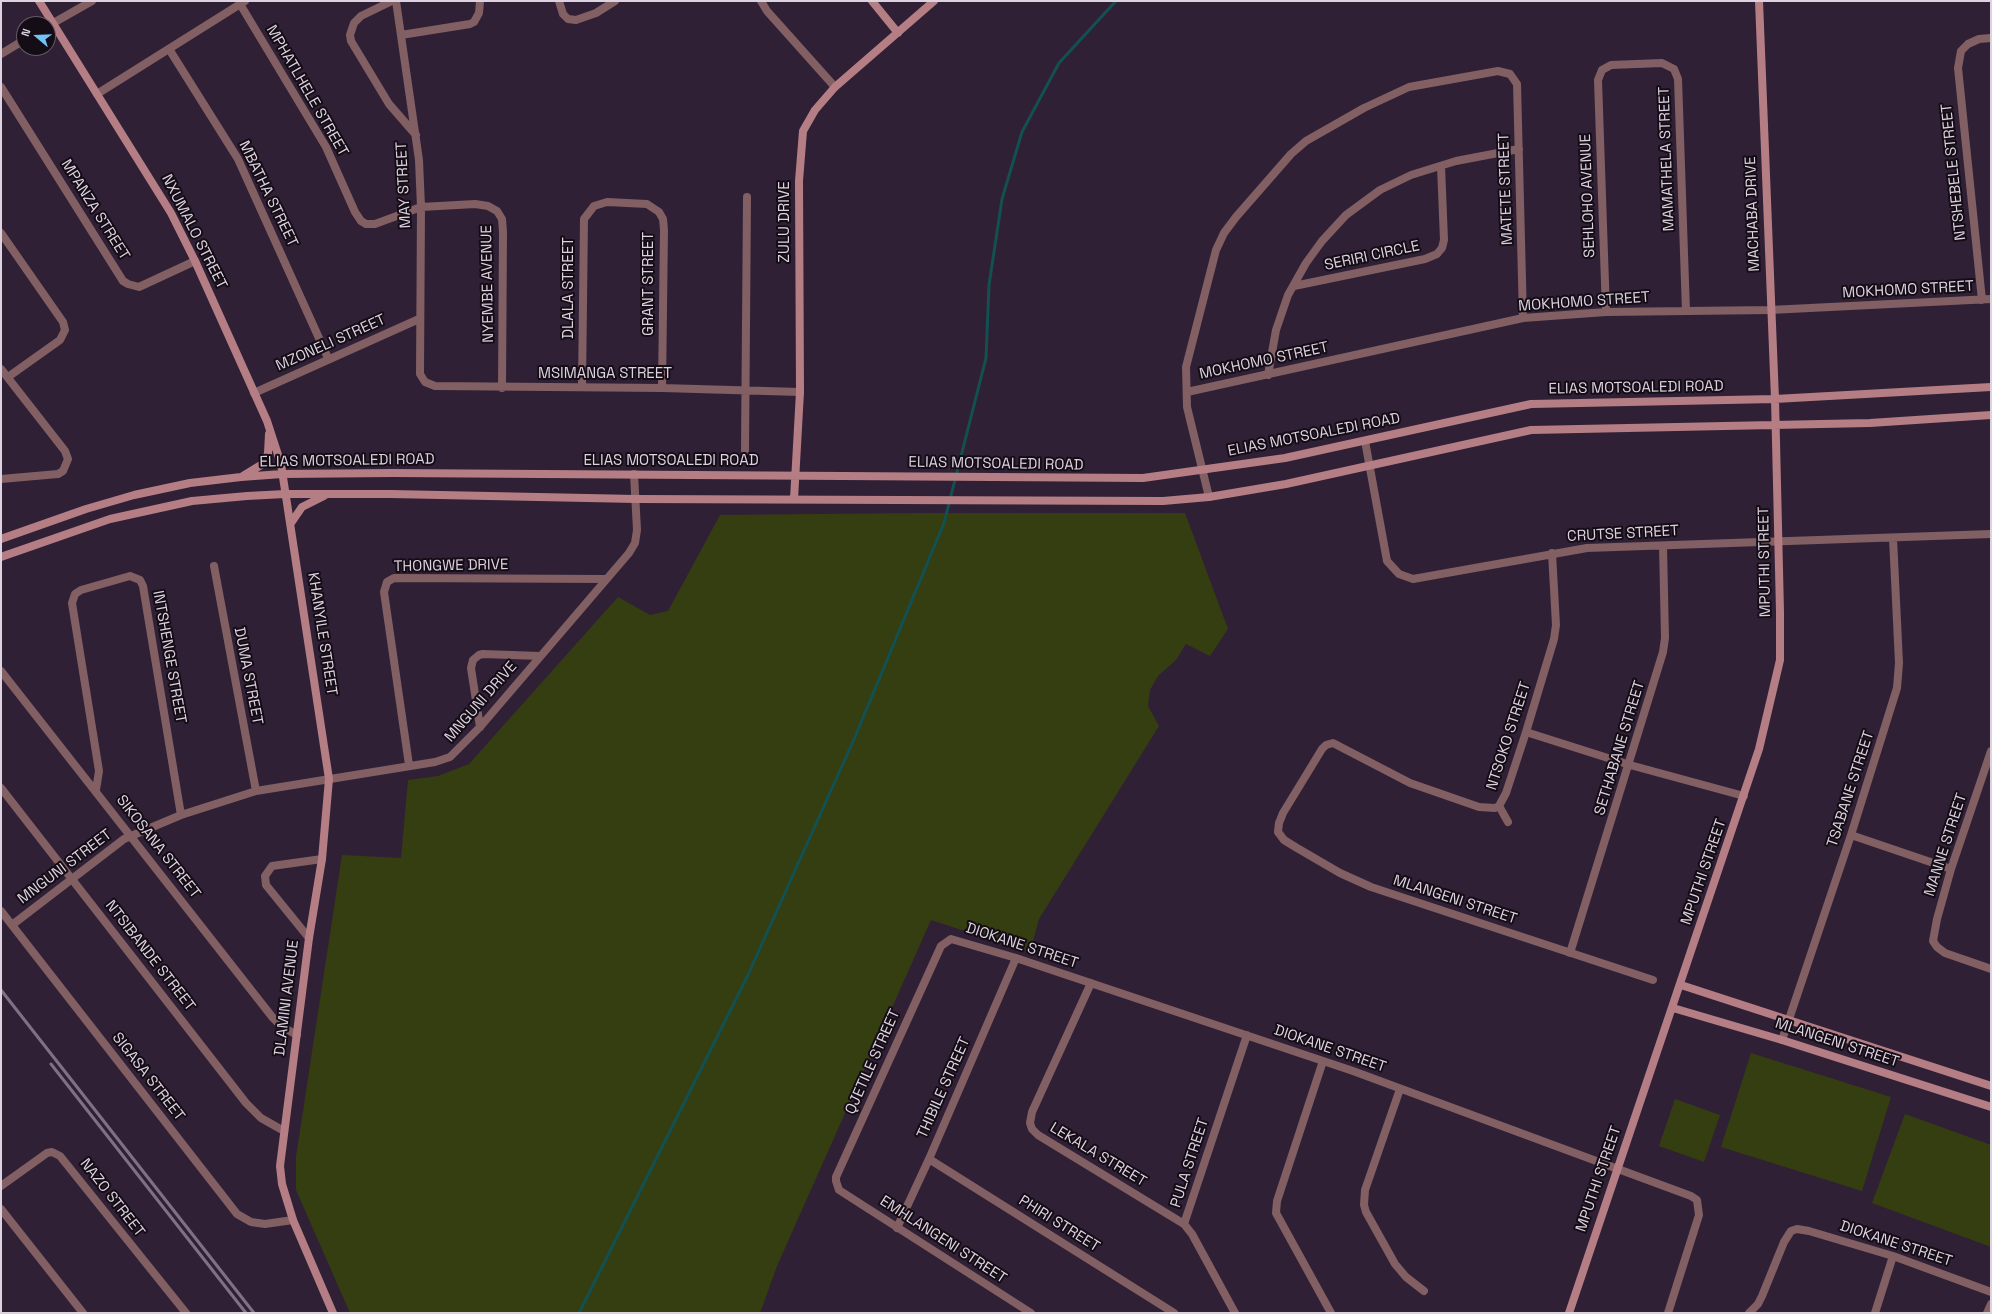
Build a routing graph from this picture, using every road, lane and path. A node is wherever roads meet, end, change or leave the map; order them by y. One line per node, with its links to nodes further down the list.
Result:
1 (39, 1): 13 (main road, NXUMALO STREET)
2 (92, 1): 14 (street)
3 (392, 1): 26 (street)
4 (396, 1): 17 (street, MAY STREET)
5 (480, 1): 17 (street)
6 (559, 1): 7 (street)
7 (615, 1)
8 (761, 1): 24 (street)
9 (872, 1): 15 (main road)
10 (934, 1): 15 (main road, ZULU DRIVE)
11 (1759, 1): 37 (main road, MACHABA DRIVE)
12 (242, 3): 20 (street); 31 (street, MPHATLHELE STREET)
13 (46, 16)
14 (56, 22)
15 (898, 33): 24 (main road, ZULU DRIVE)
16 (56, 34): 25 (main road, NXUMALO STREET)
17 (401, 35): 26 (street, MAY STREET)
18 (1991, 38): 35 (street, NTSHEBELE STREET)
19 (16, 45): 21 (street)
20 (169, 49): 25 (street); 42 (street, MBATHA STREET)
21 (1, 54)
22 (1598, 80): 38 (street, MAMATHELA STREET); 39 (street, SEHLOHO AVENUE)
23 (1, 87): 33 (street, MPANZA STREET)
24 (835, 87): 53 (main road, ZULU DRIVE)
25 (97, 94): 33 (main road, NXUMALO STREET)
26 (416, 135): 31 (street, MAY STREET)
27 (1519, 149): 28 (street, SERIRI CIRCLE); 40 (street, MATETE STREET); 54 (street, MATETE STREET)
28 (1441, 166): 34 (street, SERIRI CIRCLE); 34 (street, SERIRI CIRCLE)
29 (747, 197): 51 (street)
30 (607, 202): 49 (street, DLALA STREET); 50 (street, GRANT STREET)
31 (421, 207): 41 (street, MAY STREET); 48 (street, NYEMBE AVENUE)
32 (1, 233): 46 (street)
33 (195, 261): 52 (main road, NXUMALO STREET)
34 (1294, 286): 45 (street, SERIRI CIRCLE)
35 (1982, 300): 36 (street, MOKHOMO STREET); 37 (street, MOKHOMO STREET)
36 (1991, 300)
37 (1770, 310): 38 (street, MOKHOMO STREET); 55 (main road, MACHABA DRIVE)
38 (1686, 311): 39 (street, MOKHOMO STREET)
39 (1606, 312): 40 (street, MOKHOMO STREET)
40 (1523, 318): 45 (street, MOKHOMO STREET)
41 (419, 319): 42 (street, MZONELI STREET); 44 (street, MAY STREET)
42 (328, 358): 52 (street, MZONELI STREET)
43 (1, 369): 46 (street)
44 (420, 370): 48 (street, MSIMANGA STREET)
45 (1268, 374): 54 (street, MOKHOMO STREET)
46 (8, 377): 67 (street)
47 (1991, 387): 55 (main road, ELIAS MOTSOALEDI ROAD)
48 (502, 388): 49 (street, MSIMANGA STREET)
49 (582, 388): 50 (street, MSIMANGA STREET)
50 (662, 388): 51 (street, MSIMANGA STREET)
51 (745, 389): 53 (street, MSIMANGA STREET); 60 (street)
52 (254, 392): 57 (main road, NXUMALO STREET)
53 (800, 392): 65 (main road, ZULU DRIVE)
54 (1187, 392): 62 (street)
55 (1774, 399): 58 (main road, MACHABA DRIVE); 59 (main road, ELIAS MOTSOALEDI ROAD)
56 (1991, 415): 58 (main road)
57 (267, 421): 63 (main road, NXUMALO STREET); 66 (main road)
58 (1775, 425): 61 (main road); 77 (main road, MPUTHI STREET)
59 (1365, 441): 61 (street, CRUTSE STREET); 62 (main road, ELIAS MOTSOALEDI ROAD)
60 (745, 451)
61 (1370, 466): 70 (main road); 79 (street, CRUTSE STREET)
62 (1202, 471): 65 (main road, ELIAS MOTSOALEDI ROAD); 70 (street)
63 (282, 474): 64 (main road, ELIAS MOTSOALEDI ROAD); 66 (main road, ELIAS MOTSOALEDI ROAD); 68 (main road, NXUMALO STREET)
64 (634, 474): 65 (main road, ELIAS MOTSOALEDI ROAD); 71 (street, MNGUNI DRIVE)
65 (796, 474): 72 (main road, ZULU DRIVE)
66 (241, 477): 76 (main road, ELIAS MOTSOALEDI ROAD)
67 (1, 479)
68 (285, 494): 69 (main road); 73 (main road, KHANYILE STREET); 80 (main road)
69 (326, 495): 71 (main road); 73 (main road)
70 (1209, 497): 72 (main road)
71 (636, 499): 72 (main road); 82 (street, MNGUNI DRIVE)
72 (794, 499)
73 (291, 523): 91 (main road, KHANYILE STREET)
74 (1991, 534): 75 (street, CRUTSE STREET)
75 (1893, 538): 77 (street, CRUTSE STREET); 101 (street, TSABANE STREET)
76 (1, 539)
77 (1778, 542): 78 (street, CRUTSE STREET); 95 (main road, MPUTHI STREET)
78 (1663, 546): 79 (street, CRUTSE STREET); 88 (street, SETHABANE STREET)
79 (1552, 553): 86 (street, NTSOKO STREET)
80 (1, 557)
81 (214, 566): 94 (street, DUMA STREET)
82 (606, 580): 83 (street, MNGUNI DRIVE); 90 (street, THONGWE DRIVE)
83 (540, 656): 85 (street, MNGUNI DRIVE); 85 (street)
84 (1, 671): 93 (street, SIKOSANA STREET)
85 (480, 727): 90 (street, MNGUNI DRIVE)
86 (1526, 732): 88 (street); 96 (street, NTSOKO STREET)
87 (1991, 751): 89 (street, MANNE STREET)
88 (1630, 765): 95 (street); 109 (street, SETHABANE STREET)
89 (1989, 765): 103 (street, MANNE STREET)
90 (409, 766): 91 (street, MNGUNI DRIVE)
91 (329, 779): 94 (street, MNGUNI DRIVE); 102 (main road, DLAMINI AVENUE)
92 (1, 788): 104 (street, NTSIBANDE STREET)
93 (96, 790): 98 (street, INTSHENGE STREET); 100 (street, SIKOSANA STREET)
94 (256, 791): 98 (street, MNGUNI DRIVE)
95 (1744, 796): 114 (main road, MPUTHI STREET)
96 (1499, 806): 97 (street, NTSOKO STREET); 99 (street)
97 (1283, 813): 109 (street, MLANGENI STREET)
98 (181, 815): 100 (street, MNGUNI STREET)
99 (1508, 822)
100 (131, 835): 104 (street, MNGUNI STREET); 117 (street, SIKOSANA STREET)
101 (1851, 836): 103 (street); 116 (street, TSABANE STREET)
102 (322, 858): 107 (main road, DLAMINI AVENUE); 107 (street)
103 (1951, 869): 111 (street, MANNE STREET)
104 (72, 878): 106 (street, MNGUNI STREET); 124 (street, NTSIBANDE STREET)
105 (1, 911): 106 (street, SIGASA STREET)
106 (12, 925): 130 (street, SIGASA STREET)
107 (309, 938): 117 (main road, DLAMINI AVENUE)
108 (941, 946): 110 (street, DIOKANE STREET); 128 (street, QJETILE STREET)
109 (1570, 953): 112 (street, MLANGENI STREET)
110 (1016, 958): 113 (street, DIOKANE STREET); 125 (street, THIBILE STREET)
111 (1991, 969)
112 (1654, 980)
113 (1090, 983): 118 (street, DIOKANE STREET); 131 (street, LEKALA STREET)
114 (1681, 985): 115 (main road, MPUTHI STREET); 116 (main road, MLANGENI STREET)
115 (1673, 1008): 119 (main road, MLANGENI STREET); 126 (main road, MPUTHI STREET)
116 (1789, 1019): 119 (street, TSABANE STREET); 121 (main road, MLANGENI STREET)
117 (297, 1035): 124 (main road, DLAMINI AVENUE)
118 (1247, 1035): 120 (street, DIOKANE STREET); 131 (street, PULA STREET)
119 (1782, 1040): 123 (main road, MLANGENI STREET)
120 (1323, 1061): 122 (street, DIOKANE STREET); 143 (street)
121 (1991, 1086)
122 (1400, 1089): 126 (street, DIOKANE STREET); 134 (street)
123 (1991, 1107)
124 (284, 1131): 130 (main road, DLAMINI AVENUE)
125 (929, 1159): 132 (street, THIBILE STREET); 141 (street, PHIRI STREET)
126 (1617, 1168): 144 (main road, MPUTHI STREET); 145 (street, DIOKANE STREET)
127 (1, 1186): 138 (street, NAZO STREET)
128 (839, 1190): 132 (street, EMHLANGENI STREET)
129 (1, 1209): 137 (street)
130 (293, 1220): 139 (main road, DLAMINI AVENUE)
131 (1184, 1224): 142 (street, PULA STREET)
132 (897, 1228): 140 (street, EMHLANGENI STREET)
133 (1893, 1256): 135 (street, DIOKANE STREET); 146 (street, DIOKANE STREET); 147 (street)
134 (1424, 1291)
135 (1991, 1292)
136 (1991, 1304): 148 (street)
137 (83, 1313)
138 (186, 1313)
139 (333, 1313)
140 (1031, 1313)
141 (1174, 1313)
142 (1235, 1313)
143 (1331, 1313)
144 (1569, 1313)
145 (1668, 1313)
146 (1749, 1313)
147 (1874, 1313)
148 (1988, 1313)

